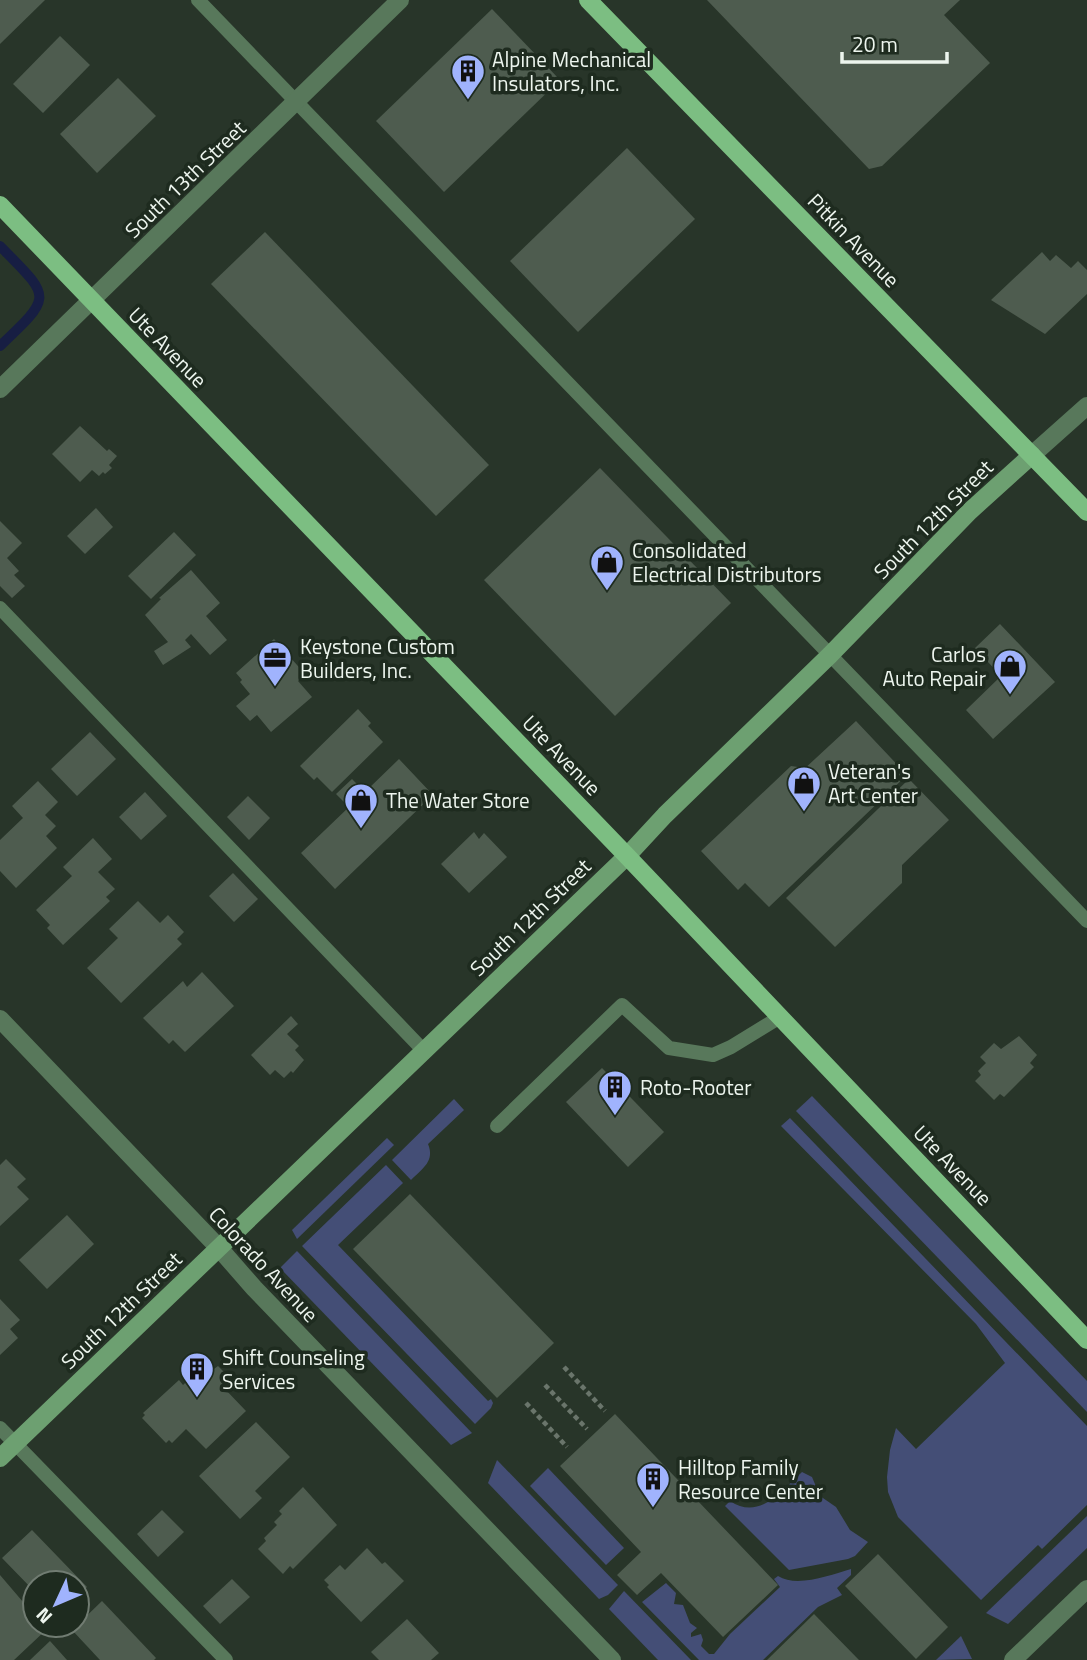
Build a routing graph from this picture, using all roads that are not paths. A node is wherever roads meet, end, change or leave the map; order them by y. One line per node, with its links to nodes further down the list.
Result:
1 (198, 0): 4 (lane)
2 (400, 0): 4 (street, South 13th Street)
3 (587, 0): 9 (main road, Pitkin Avenue)
4 (296, 102): 6 (street, South 13th Street); 12 (lane)
5 (0, 205): 6 (main road, Ute Avenue)
6 (92, 300): 7 (street, South 13th Street); 13 (main road, Ute Avenue)
7 (0, 389)
8 (1087, 406): 9 (street, South 12th Street)
9 (1032, 455): 10 (main road, Pitkin Avenue); 12 (main road, South 12th Street)
10 (1087, 512)
11 (0, 608): 17 (lane)
12 (830, 655): 13 (main road, South 12th Street); 14 (lane)
13 (627, 856): 15 (main road, Ute Avenue); 17 (main road, South 12th Street)
14 (1087, 921)
15 (780, 1017): 18 (lane); 20 (main road, Ute Avenue)
16 (0, 1020): 19 (street, Colorado Avenue)
17 (424, 1051): 19 (main road, South 12th Street)
18 (497, 1126)
19 (219, 1248): 22 (main road, South 12th Street); 26 (street, Colorado Avenue)
20 (1087, 1340)
21 (0, 1428): 22 (lane)
22 (15, 1443): 23 (main road, South 12th Street); 25 (lane)
23 (0, 1458)
24 (1087, 1589): 27 (street)
25 (226, 1660)
26 (612, 1660)
27 (1013, 1660)

